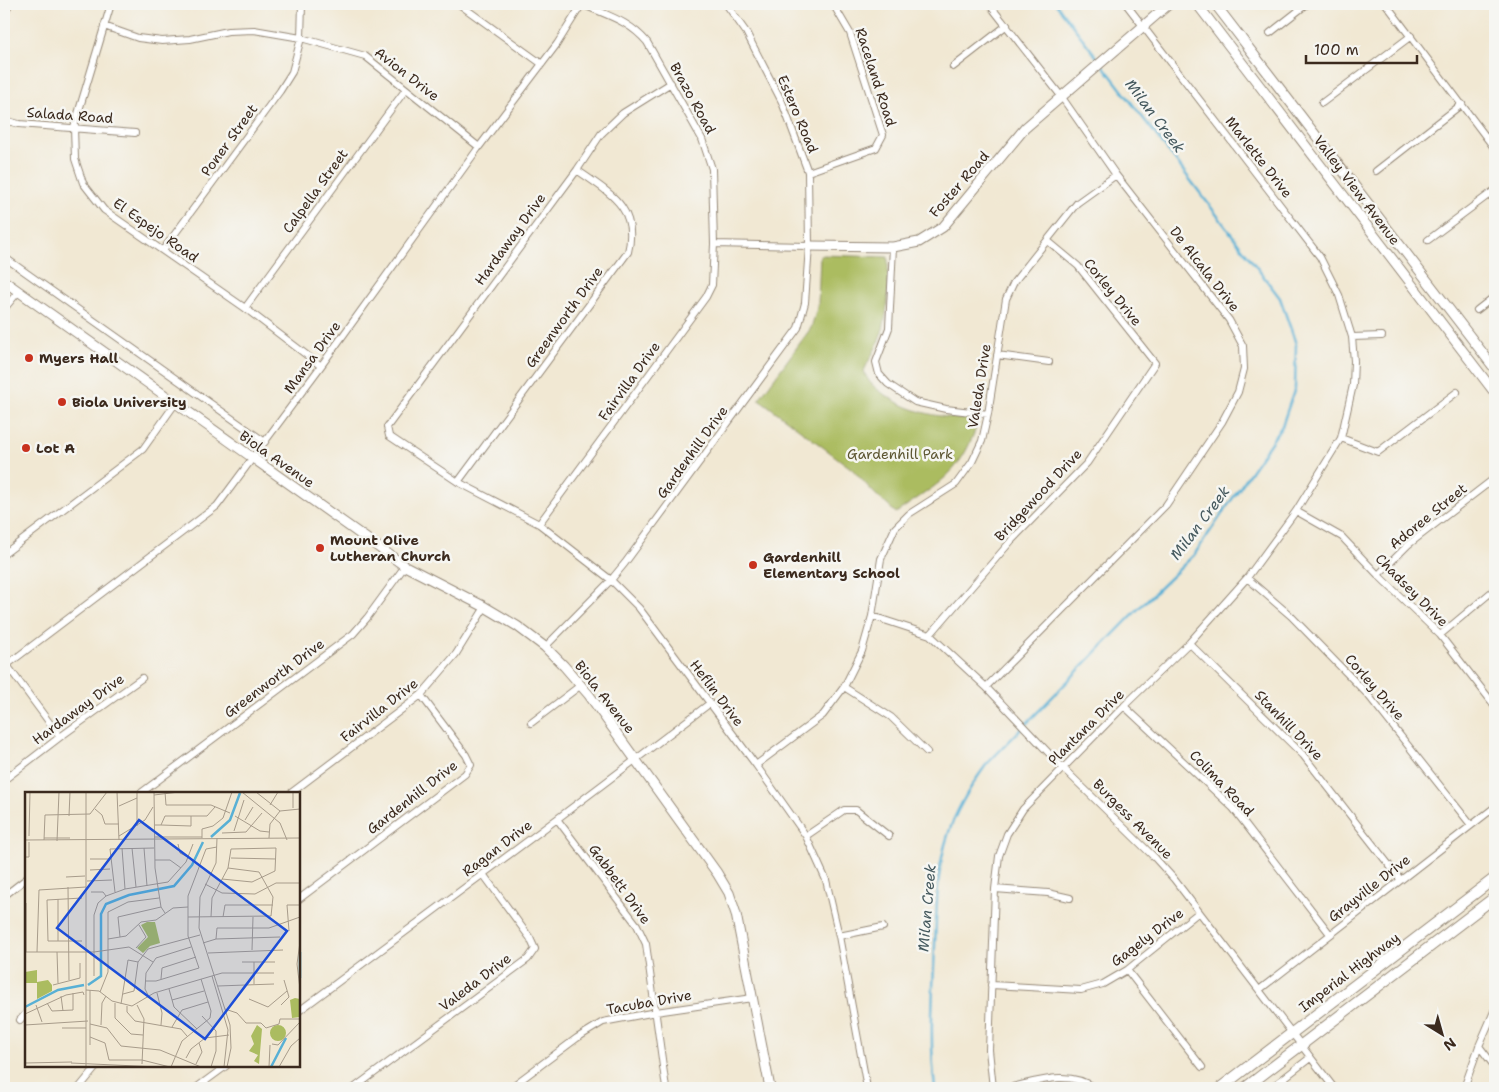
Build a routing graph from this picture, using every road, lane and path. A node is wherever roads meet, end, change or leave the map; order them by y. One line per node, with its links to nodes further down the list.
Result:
1 (8, 4): 15 (street)
2 (111, 4): 17 (street, El Espejo Road)
3 (302, 4): 21 (street, Poner Street)
4 (459, 4): 22 (street)
5 (582, 4): 22 (street, Mansa Drive); 24 (street, Brazo Road)
6 (726, 4): 36 (street, Estero Road)
7 (833, 4): 36 (street, Raceland Road)
8 (989, 4): 16 (street, De Alcala Drive)
9 (1126, 4): 18 (street, Marlette Drive)
10 (1170, 4): 18 (street, Foster Road)
11 (1197, 4): 60 (street, Valley View Avenue)
12 (1215, 4): 58 (street, Valley View Avenue)
13 (1308, 4): 19 (street)
14 (1386, 4): 20 (street)
15 (4, 15)
16 (1007, 25): 23 (street); 26 (street, De Alcala Drive)
17 (104, 26): 21 (street, Avion Drive); 30 (street, El Espejo Road)
18 (1142, 26): 26 (street, Foster Road); 52 (street, Marlette Drive)
19 (1270, 33)
20 (1410, 36): 27 (street); 28 (street)
21 (301, 38): 25 (street, Avion Drive); 44 (street, Poner Street)
22 (542, 64): 32 (street, Mansa Drive)
23 (953, 67)
24 (670, 83): 34 (street, Hardaway Drive); 41 (street, Brazo Road)
25 (406, 89): 32 (street, Avion Drive); 49 (street, Calpella Street)
26 (1061, 96): 37 (street, De Alcala Drive); 43 (street, Foster Road)
27 (1322, 104)
28 (1462, 104): 33 (street); 35 (street)
29 (4, 120): 30 (street, Salada Road)
30 (74, 128): 31 (street, Salada Road); 44 (street, El Espejo Road)
31 (135, 133)
32 (479, 146): 57 (street, Mansa Drive)
33 (1495, 149)
34 (577, 170): 63 (street, Hardaway Drive); 68 (street, Greenworth Drive)
35 (1376, 171)
36 (808, 172): 42 (street, Estero Road)
37 (1116, 175): 40 (street, Valeda Drive); 87 (street, De Alcala Drive)
38 (1495, 190): 39 (street)
39 (1428, 240)
40 (1048, 241): 54 (street, Valeda Drive); 56 (street, Corley Drive)
41 (714, 244): 42 (street, Foster Road); 70 (street, Fairvilla Drive)
42 (809, 246): 43 (street, Foster Road); 75 (street, Gardenhill Drive)
43 (893, 247): 62 (street)
44 (163, 250): 49 (street, El Espejo Road)
45 (4, 257): 65 (street, Biola Avenue)
46 (4, 281): 47 (street, Biola Avenue)
47 (18, 292): 50 (street); 61 (street, Biola Avenue)
48 (1495, 296): 51 (street)
49 (245, 308): 57 (street, El Espejo Road)
50 (4, 309)
51 (1477, 310)
52 (1352, 336): 53 (street); 64 (street, Marlette Drive)
53 (1382, 336)
54 (997, 355): 55 (street); 62 (street, Valeda Drive)
55 (1049, 362)
56 (1154, 363): 79 (street, Bridgewood Drive)
57 (322, 366): 65 (street, Mansa Drive)
58 (1495, 369)
59 (1457, 392): 64 (street)
60 (1495, 393)
61 (175, 404): 66 (street, Biola Avenue); 71 (street)
62 (988, 414): 78 (street, Valeda Drive)
63 (387, 427): 68 (street, Heflin Drive)
64 (1341, 438): 69 (street, Plantana Drive)
65 (265, 442): 66 (street, Mansa Drive)
66 (253, 458): 72 (street, Biola Avenue); 83 (street, Mansa Drive)
67 (1495, 478): 73 (street, Adoree Street)
68 (458, 482): 70 (street, Heflin Drive)
69 (1296, 511): 73 (street, Chadsey Drive); 74 (street, Plantana Drive)
70 (539, 524): 75 (street, Heflin Drive)
71 (4, 554)
72 (405, 566): 77 (street, Biola Avenue); 99 (street, Greenworth Drive)
73 (1378, 575): 80 (street, Chadsey Drive)
74 (1247, 578): 81 (street, Plantana Drive); 103 (street, Corley Drive)
75 (611, 580): 82 (street, Gardenhill Drive); 90 (street, Heflin Drive)
76 (1495, 589): 80 (street)
77 (486, 607): 82 (street, Biola Avenue); 88 (street, Fairvilla Drive)
78 (872, 616): 79 (street, Burgess Avenue); 86 (street, Valeda Drive)
79 (930, 635): 87 (street, Burgess Avenue)
80 (1440, 635): 89 (street, Chadsey Drive)
81 (1189, 643): 91 (street, Plantana Drive); 108 (street, Stanhill Drive)
82 (544, 647): 85 (street, Biola Avenue)
83 (5, 664): 93 (street)
84 (142, 678): 93 (street, Hardaway Drive)
85 (581, 686): 92 (street); 95 (street, Biola Avenue)
86 (844, 687): 94 (street); 96 (street, Valeda Drive)
87 (986, 688): 97 (street, Burgess Avenue)
88 (422, 695): 100 (street, Fairvilla Drive); 113 (street, Gardenhill Drive)
89 (1494, 703)
90 (709, 704): 95 (street, Ragan Drive); 96 (street, Heflin Drive)
91 (1124, 706): 97 (street, Plantana Drive); 117 (street, Colima Road)
92 (531, 723)
93 (60, 737): 98 (street, Hardaway Drive)
94 (927, 752)
95 (635, 760): 102 (street, Ragan Drive); 122 (street, Biola Avenue)
96 (756, 765): 104 (street, Heflin Drive)
97 (1063, 768): 110 (street, Plantana Drive); 115 (street, Burgess Avenue)
98 (4, 780)
99 (142, 792)
100 (292, 792)
101 (1495, 807): 103 (street, Grayville Drive)
102 (557, 819): 106 (street, Ragan Drive); 125 (street, Gabbett Drive)
103 (1471, 825): 108 (street, Grayville Drive)
104 (806, 836): 105 (street); 118 (street, Heflin Drive)
105 (889, 836)
106 (483, 874): 124 (street, Ragan Drive); 138 (street, Valeda Drive)
107 (1495, 878): 128 (main road, Imperial Highway)
108 (1400, 879): 117 (street, Grayville Drive)
109 (25, 880): 111 (street)
110 (994, 889): 114 (street); 120 (street, Plantana Drive)
111 (4, 896)
112 (1495, 897): 129 (main road, Imperial Highway)
113 (300, 898)
114 (1070, 898)
115 (1199, 912): 119 (street, Gagely Drive); 121 (street, Burgess Avenue)
116 (883, 927): 118 (street)
117 (1330, 934): 121 (street, Grayville Drive)
118 (839, 936): 142 (street, Heflin Drive)
119 (1127, 970): 120 (street, Gagely Drive); 134 (street)
120 (991, 985): 143 (street, Plantana Drive)
121 (1258, 990): 128 (street, Burgess Avenue)
122 (752, 998): 125 (street, Tacuba Drive); 141 (street, Biola Avenue)
123 (1495, 1009): 130 (street)
124 (300, 1010)
125 (656, 1012): 139 (street, Tacuba Drive); 140 (street, Gabbett Drive)
126 (25, 1014): 127 (street)
127 (20, 1020)
128 (1291, 1034): 129 (street, Burgess Avenue); 146 (main road, Imperial Highway)
129 (1300, 1046): 131 (street, Burgess Avenue); 147 (main road, Imperial Highway)
130 (1479, 1046): 135 (street); 150 (street)
131 (1310, 1058): 148 (street); 149 (street, Burgess Avenue)
132 (96, 1067): 136 (street)
133 (225, 1067): 137 (street)
134 (1202, 1067)
135 (1495, 1067)
136 (79, 1088)
137 (196, 1088)
138 (354, 1088)
139 (510, 1088)
140 (666, 1088)
141 (770, 1088)
142 (867, 1088)
143 (993, 1088)
144 (1008, 1088): 145 (street)
145 (1094, 1088)
146 (1220, 1088)
147 (1245, 1088)
148 (1271, 1088)
149 (1334, 1088)
150 (1464, 1088)

